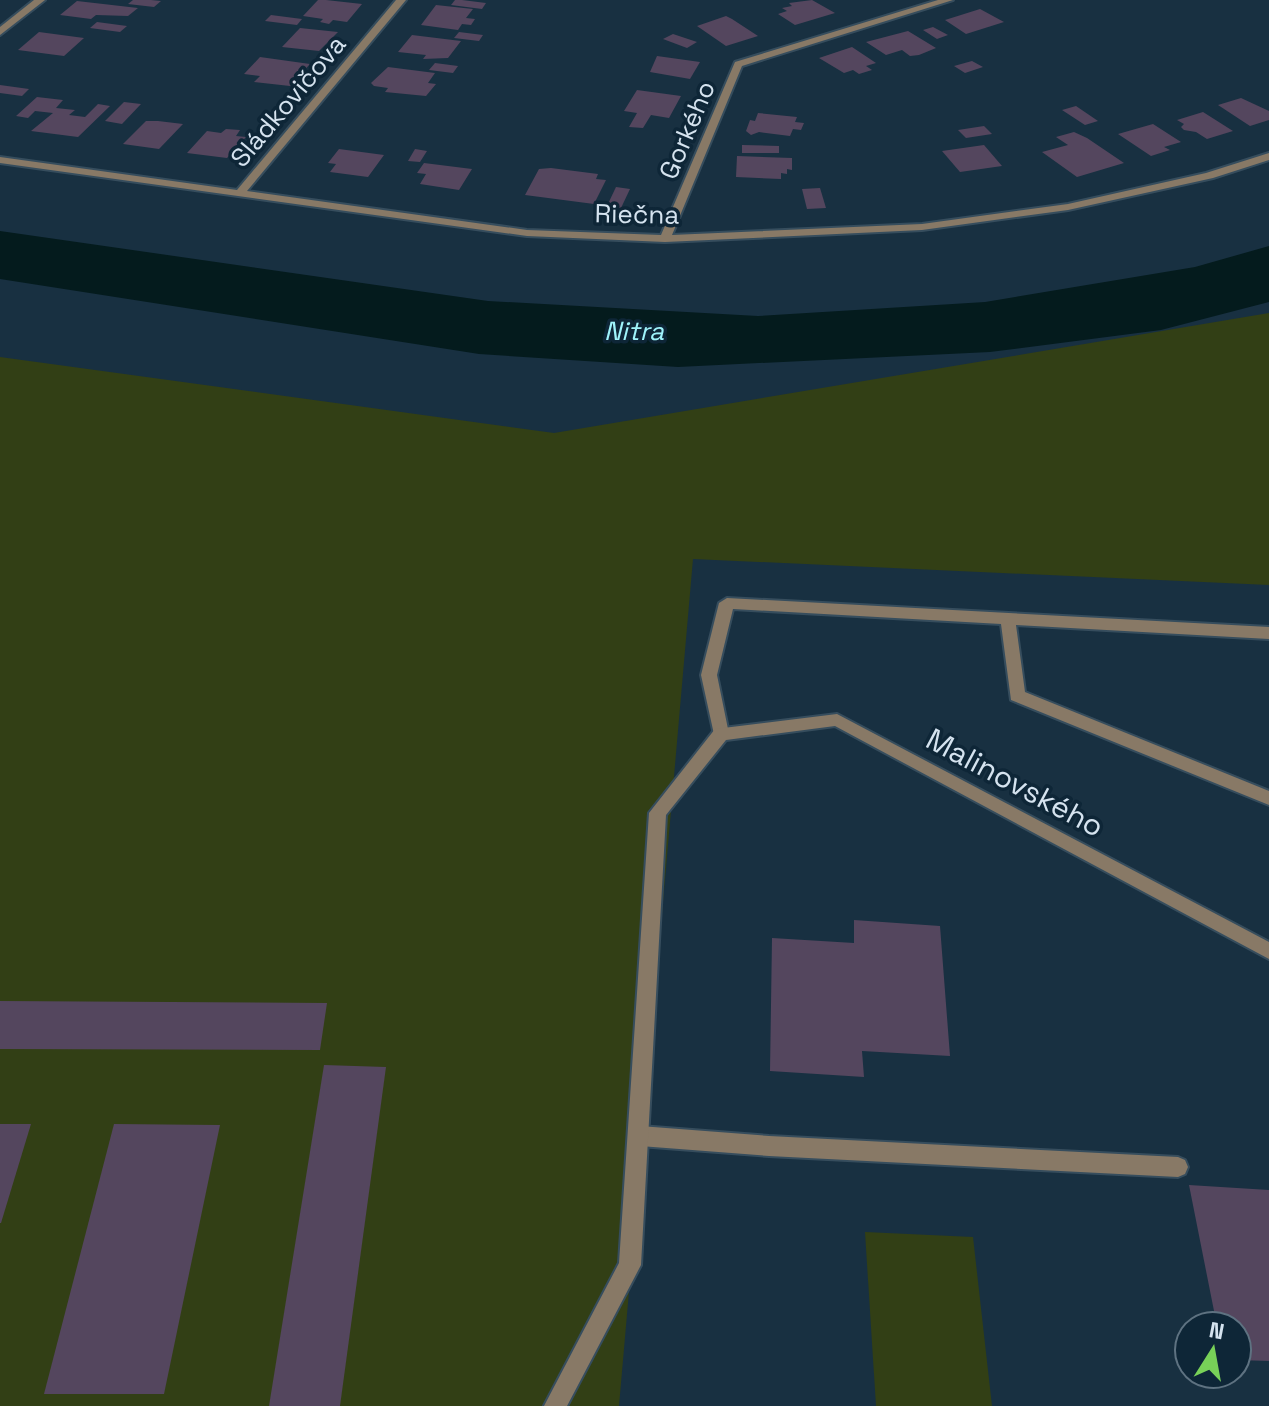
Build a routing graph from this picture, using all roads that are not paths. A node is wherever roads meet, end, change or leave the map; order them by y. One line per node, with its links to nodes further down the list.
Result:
1 (40, 0): 4 (street)
2 (401, 0): 7 (street, Sládkovičova)
3 (948, 0): 8 (street, Gorkého)
4 (0, 32)
5 (1269, 156): 8 (street, Riečna)
6 (0, 160): 7 (street, Riečna)
7 (240, 193): 8 (street, Riečna)
8 (665, 239)
9 (1008, 619): 10 (street); 11 (street); 12 (street)
10 (1269, 633)
11 (721, 734): 13 (street, Malinovského); 14 (street)
12 (1269, 798)
13 (1269, 951)
14 (640, 1136): 15 (street); 16 (street)
15 (1178, 1167)
16 (555, 1406)

